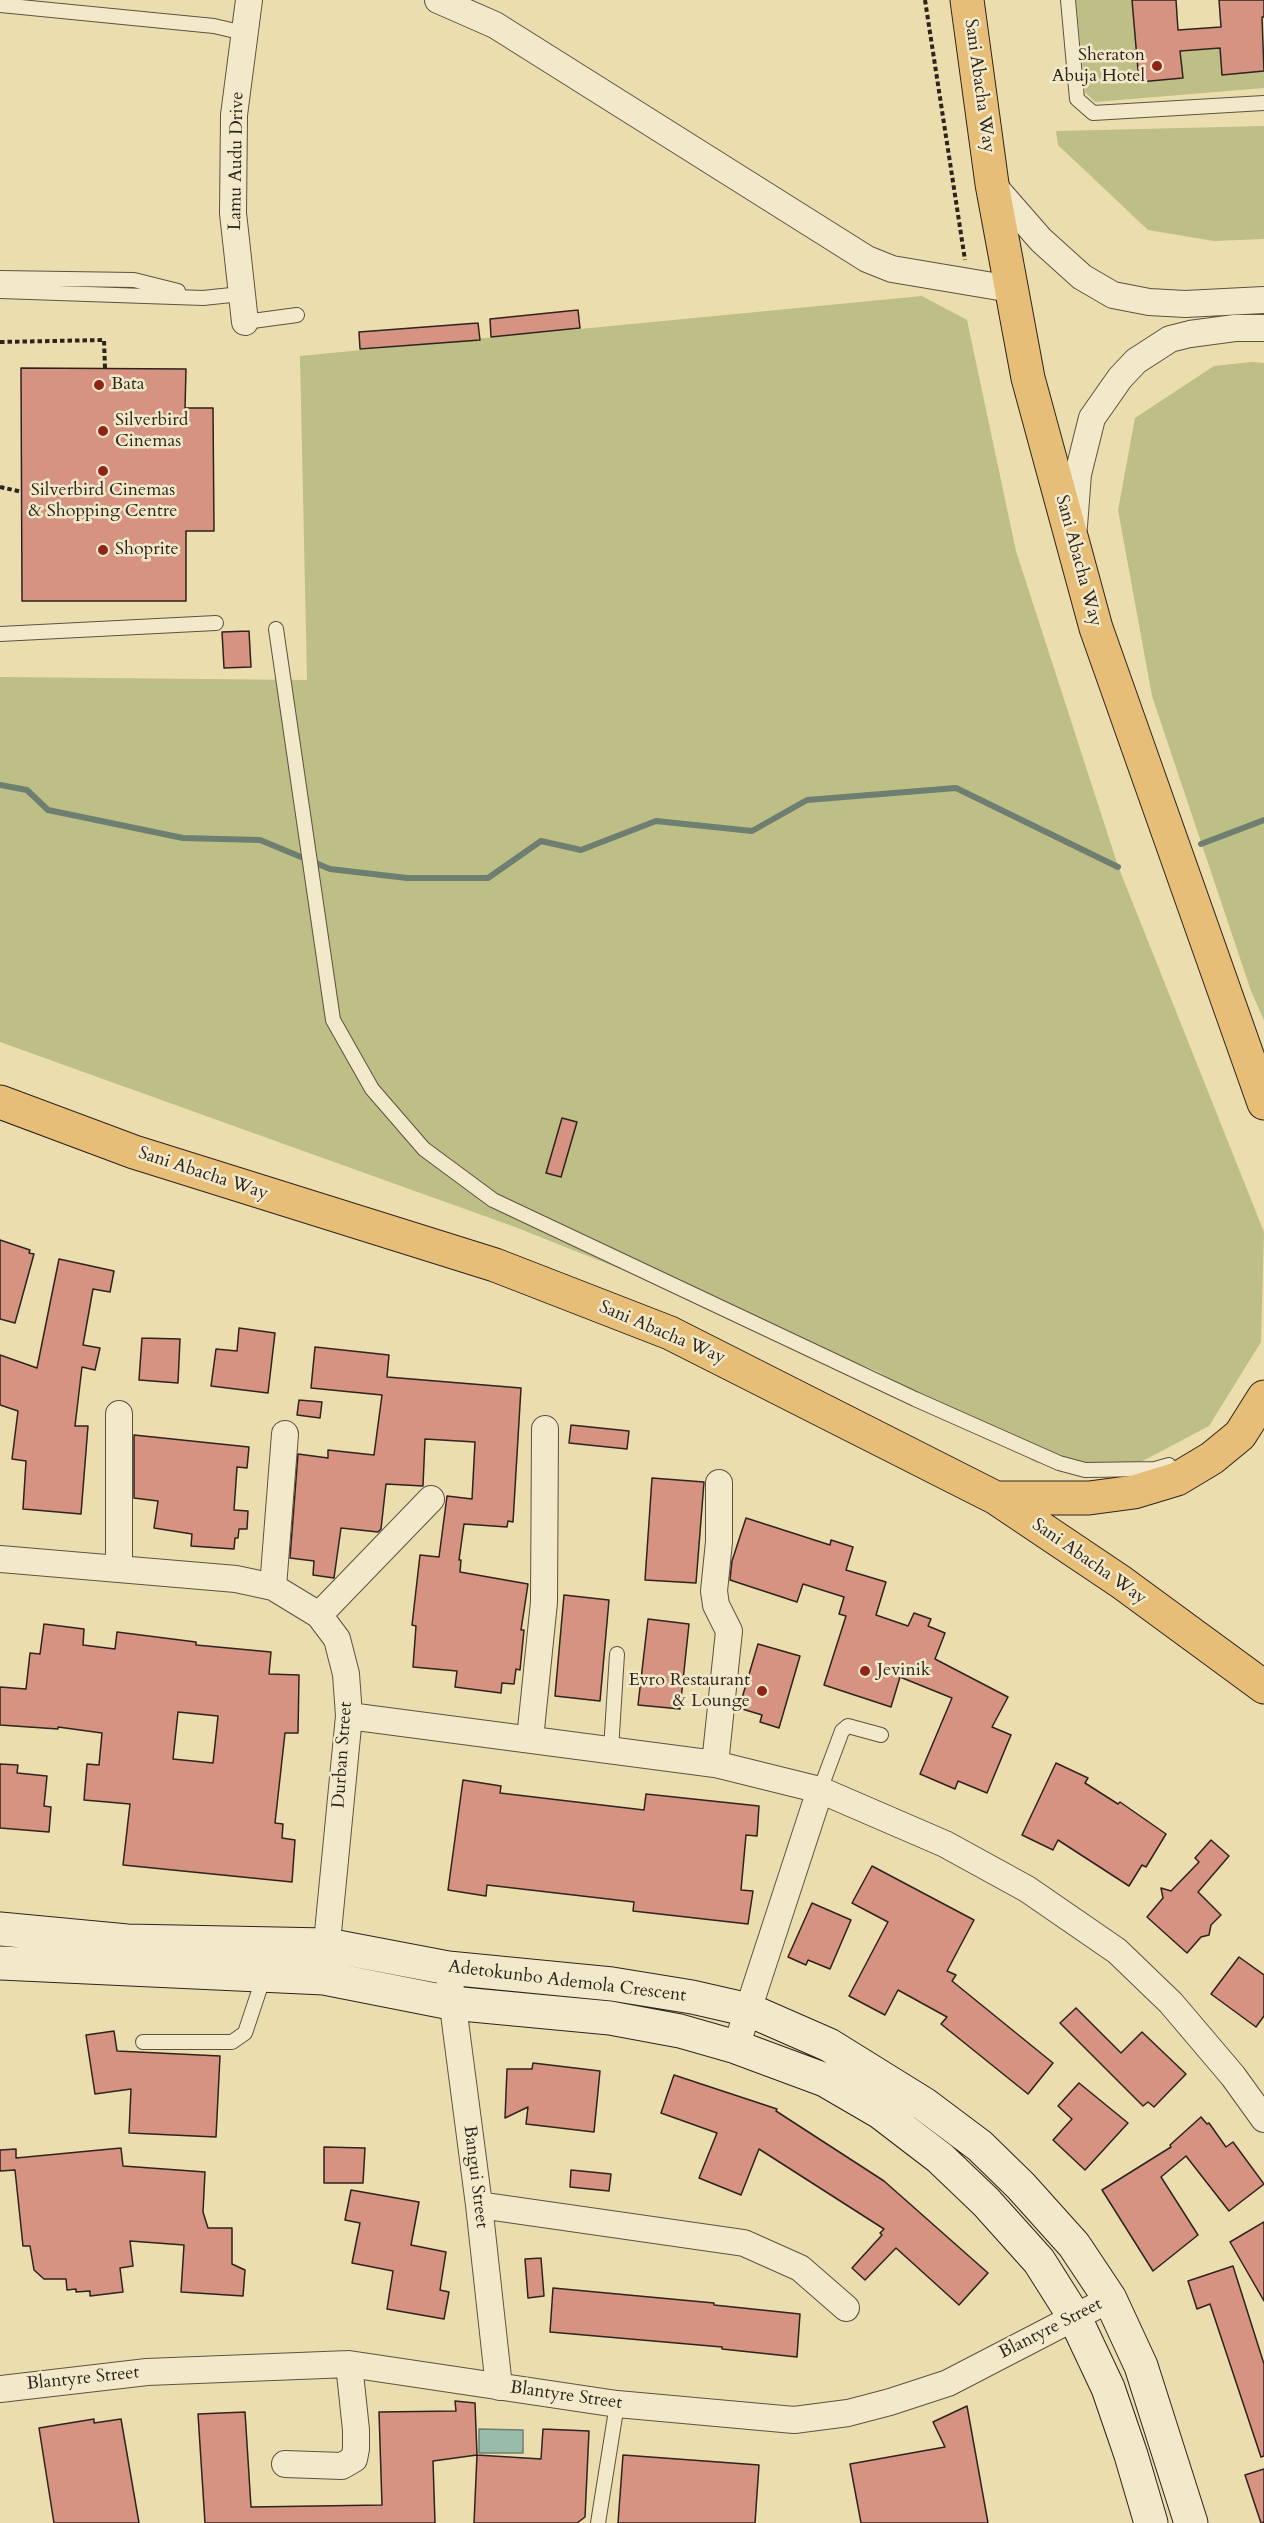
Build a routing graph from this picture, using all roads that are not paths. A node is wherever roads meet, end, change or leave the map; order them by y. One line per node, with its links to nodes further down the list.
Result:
1 (249, 0): 6 (street, Lamu Audu Drive)
2 (438, 0): 10 (street)
3 (967, 0): 8 (highway, Sani Abacha Way)
4 (1068, 0): 7 (lane)
5 (0, 5): 6 (lane)
6 (244, 33): 12 (street, Lamu Audu Drive)
7 (1264, 103)
8 (992, 184): 10 (highway, Sani Abacha Way); 14 (street)
9 (0, 278): 13 (lane)
10 (1011, 289): 20 (highway, Sani Abacha Way)
11 (0, 291): 13 (lane)
12 (242, 294): 13 (lane); 16 (street, Lamu Audu Drive)
13 (203, 298)
14 (1264, 300)
15 (297, 315): 16 (lane)
16 (244, 322)
17 (1235, 328): 18 (street); 19 (lane); 20 (street)
18 (1264, 328)
19 (1264, 342)
20 (1072, 541): 25 (highway, Sani Abacha Way)
21 (216, 623): 23 (lane)
22 (276, 629): 30 (lane)
23 (0, 634)
24 (0, 1102): 32 (highway, Sani Abacha Way)
25 (1264, 1103)
26 (1264, 1397): 30 (highway)
27 (119, 1414): 35 (street)
28 (545, 1430): 42 (street)
29 (285, 1434): 36 (street)
30 (1221, 1451): 32 (highway)
31 (719, 1483): 44 (street)
32 (996, 1498): 39 (highway, Sani Abacha Way)
33 (431, 1499): 37 (street)
34 (0, 1559): 35 (street, Durban Street)
35 (119, 1569): 36 (street, Durban Street)
36 (273, 1587): 37 (street, Durban Street)
37 (319, 1616): 40 (street, Durban Street)
38 (617, 1654): 43 (lane)
39 (1264, 1687)
40 (349, 1716): 42 (street); 47 (street, Durban Street)
41 (881, 1736): 45 (lane)
42 (530, 1739): 43 (street)
43 (611, 1750): 44 (street)
44 (715, 1764): 45 (street)
45 (820, 1790): 53 (street); 56 (street)
46 (0, 1929): 47 (main road, Adetokunbo Ademola Crescent)
47 (327, 1945): 49 (main road, Adetokunbo Ademola Crescent); 51 (street, Durban Street)
48 (0, 1963): 50 (main road, Adetokunbo Ademola Crescent)
49 (448, 1968): 52 (street, Bangui Street); 53 (main road, Adetokunbo Ademola Crescent)
50 (264, 1976): 51 (main road, Adetokunbo Ademola Crescent); 54 (lane)
51 (324, 1978): 52 (main road, Adetokunbo Ademola Crescent)
52 (451, 2003): 55 (main road, Adetokunbo Ademola Crescent); 57 (street, Bangui Street)
53 (749, 2010): 55 (street); 58 (main road, Adetokunbo Ademola Crescent)
54 (143, 2042)
55 (736, 2047): 60 (main road, Adetokunbo Ademola Crescent)
56 (1264, 2119)
57 (479, 2205): 59 (street); 62 (street, Bangui Street)
58 (1110, 2299): 60 (street, Blantyre Street); 68 (main road, Adetokunbo Ademola Crescent)
59 (846, 2308)
60 (1075, 2318): 64 (street, Blantyre Street); 67 (main road, Adetokunbo Ademola Crescent)
61 (349, 2364): 62 (street, Blantyre Street); 63 (street, Blantyre Street); 65 (street)
62 (499, 2387): 64 (street, Blantyre Street)
63 (0, 2389)
64 (617, 2404): 66 (lane)
65 (285, 2464)
66 (598, 2523)
67 (1151, 2523)
68 (1191, 2523)

